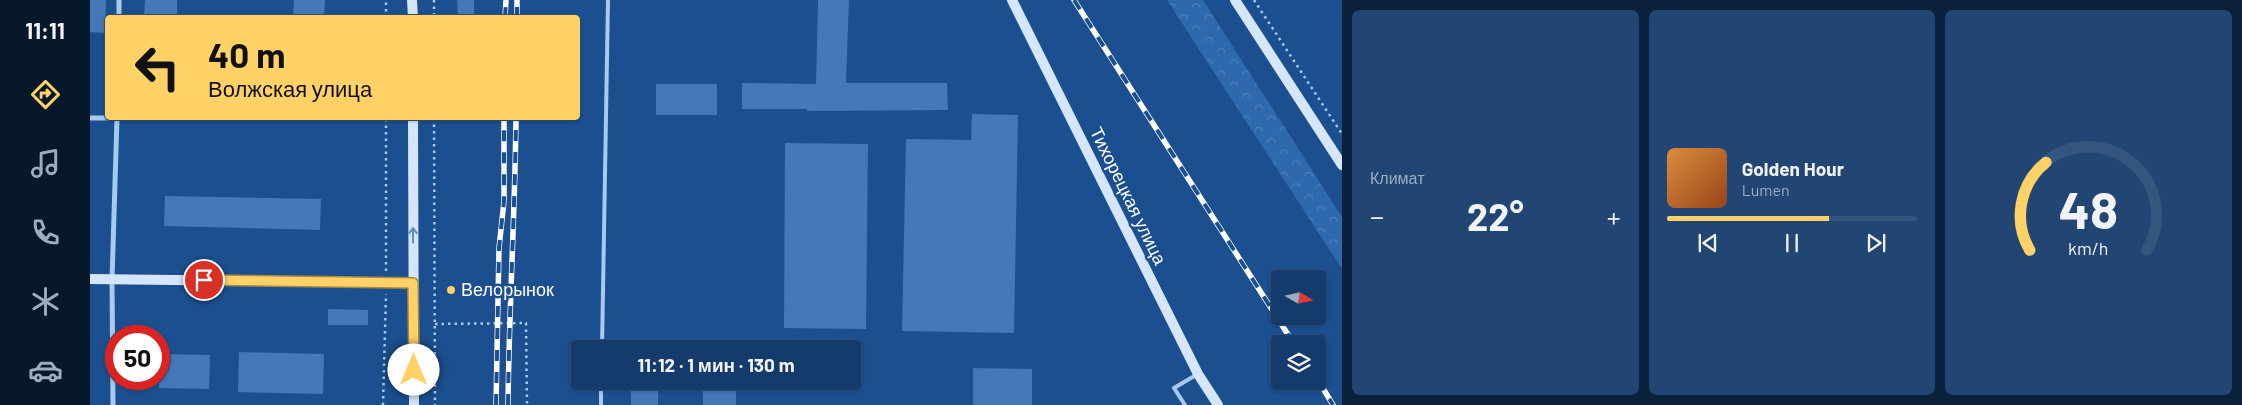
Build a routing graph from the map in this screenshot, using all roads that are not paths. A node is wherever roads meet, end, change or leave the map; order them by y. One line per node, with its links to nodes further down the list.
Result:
1 (119, 0): 6 (street)
2 (412, 0): 7 (street)
3 (608, 0): 16 (lane)
4 (1012, 0): 17 (street, Тихорецкая улица)
5 (1235, 0): 12 (street)
6 (119, 15)
7 (412, 15)
8 (90, 118): 9 (street)
9 (105, 118)
10 (118, 120): 14 (street)
11 (413, 120): 15 (street, one-way to 11)
12 (1342, 165)
13 (90, 279): 14 (street)
14 (112, 280): 15 (street); 19 (street)
15 (413, 283): 20 (street)
16 (602, 340)
17 (1198, 374): 22 (lane); 23 (street, Тихорецкая улица)
18 (601, 390): 21 (lane)
19 (113, 405)
20 (414, 405)
21 (601, 405)
22 (1185, 405)
23 (1218, 405)

